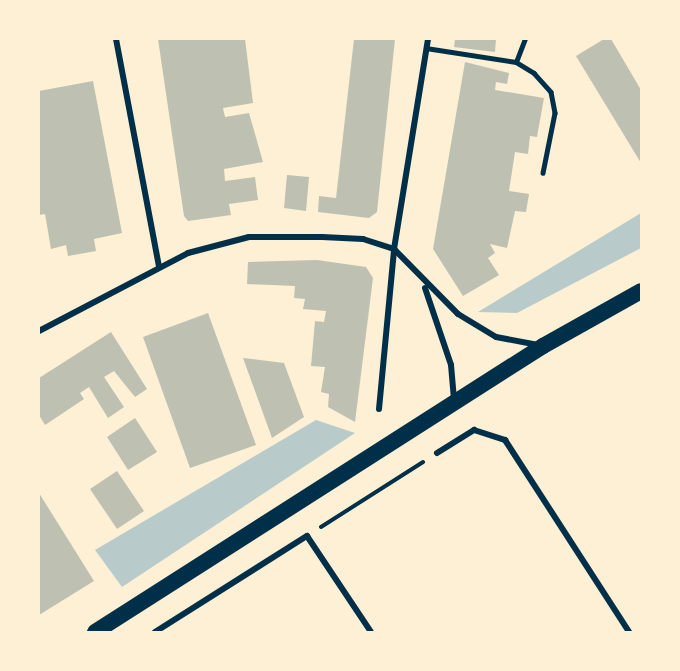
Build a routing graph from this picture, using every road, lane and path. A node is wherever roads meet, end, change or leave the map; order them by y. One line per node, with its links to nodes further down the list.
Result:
1 (116, 39): 8 (street)
2 (428, 39): 4 (street)
3 (525, 39): 5 (lane)
4 (426, 48): 5 (lane); 7 (street)
5 (516, 62): 6 (lane)
6 (543, 173)
7 (394, 249): 8 (street); 9 (street); 14 (street)
8 (159, 266): 11 (street)
9 (423, 284): 12 (street); 13 (street)
10 (641, 291): 12 (highway)
11 (39, 331)
12 (543, 346): 13 (highway)
13 (454, 406): 18 (highway)
14 (379, 409)
15 (436, 453): 21 (street)
16 (414, 468): 17 (path)
17 (307, 536): 19 (street); 20 (street)
18 (95, 632)
19 (155, 632)
20 (370, 632)
21 (628, 632)

